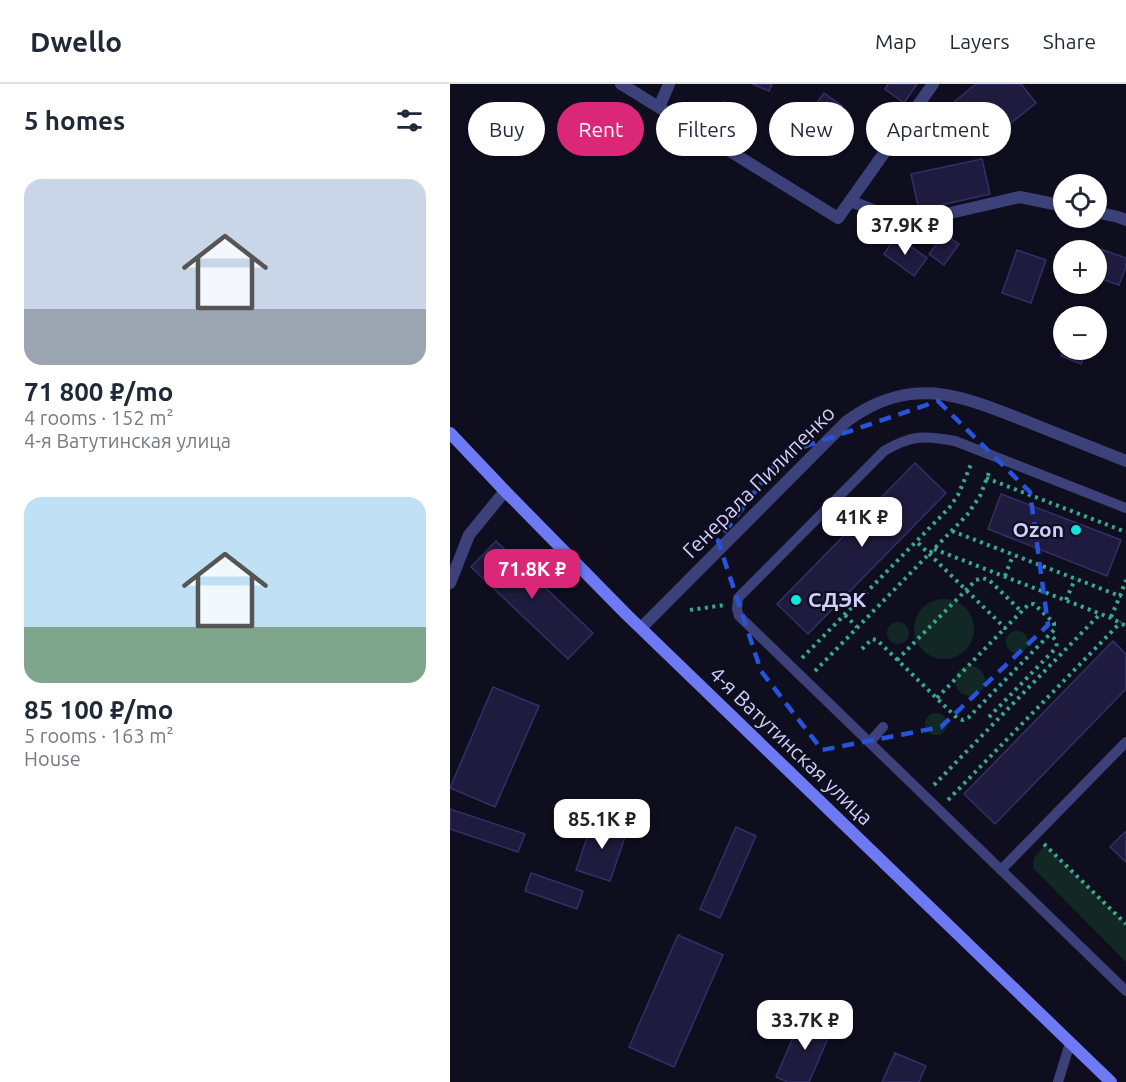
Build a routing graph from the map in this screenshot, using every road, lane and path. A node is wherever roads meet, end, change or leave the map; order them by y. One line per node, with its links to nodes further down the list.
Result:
1 (621, 84): 5 (street)
2 (669, 84): 4 (street)
3 (933, 84): 7 (street)
4 (661, 102)
5 (656, 105)
6 (738, 156): 7 (street)
7 (850, 201): 8 (street)
8 (1053, 204)
9 (1107, 214): 10 (street)
10 (1126, 220)
11 (450, 433): 16 (street, 4-я Ватутинская улица)
12 (977, 450): 13 (lane); 20 (path); 31 (lane)
13 (995, 457): 15 (path); 17 (lane)
14 (1126, 461): 40 (street, Генерала Пилипенко)
15 (986, 478): 18 (path); 19 (path)
16 (505, 491): 27 (street); 40 (street, 4-я Ватутинская улица)
17 (1126, 508)
18 (952, 531): 21 (path); 23 (path)
19 (1126, 532)
20 (916, 541): 22 (path); 35 (path)
21 (934, 549): 22 (path); 24 (path)
22 (929, 554): 28 (path); 39 (path)
23 (1013, 555): 24 (path); 25 (path)
24 (1005, 576): 30 (path)
25 (1075, 579): 29 (path); 30 (path)
26 (1126, 580): 29 (path)
27 (450, 583)
28 (966, 589): 33 (path); 41 (path); 44 (path)
29 (1120, 596): 36 (path)
30 (1066, 600): 34 (path)
31 (737, 604): 32 (path); 45 (lane)
32 (690, 610)
33 (1022, 612): 41 (path); 42 (path)
34 (1101, 613): 36 (path); 52 (path)
35 (844, 615): 39 (path); 45 (path)
36 (1111, 618): 37 (path)
37 (1121, 622): 38 (path); 53 (path)
38 (1126, 626)
39 (857, 627): 46 (path)
40 (641, 628): 58 (street, 4-я Ватутинская улица)
41 (1005, 628): 47 (path)
42 (1050, 634): 47 (path); 48 (path)
43 (862, 649): 44 (path)
44 (897, 660): 47 (path)
45 (793, 668): 46 (lane)
46 (806, 680): 50 (lane)
47 (937, 698)
48 (989, 717)
49 (884, 727): 50 (lane)
50 (870, 742): 52 (lane)
51 (1126, 742): 54 (lane)
52 (925, 795): 53 (lane)
53 (939, 809): 55 (lane)
54 (1035, 836): 55 (lane); 56 (path)
55 (1001, 870): 57 (lane)
56 (1126, 924)
57 (1126, 991)
58 (1070, 1043): 59 (lane); 60 (street, 4-я Ватутинская улица)
59 (1058, 1082)
60 (1111, 1082)

